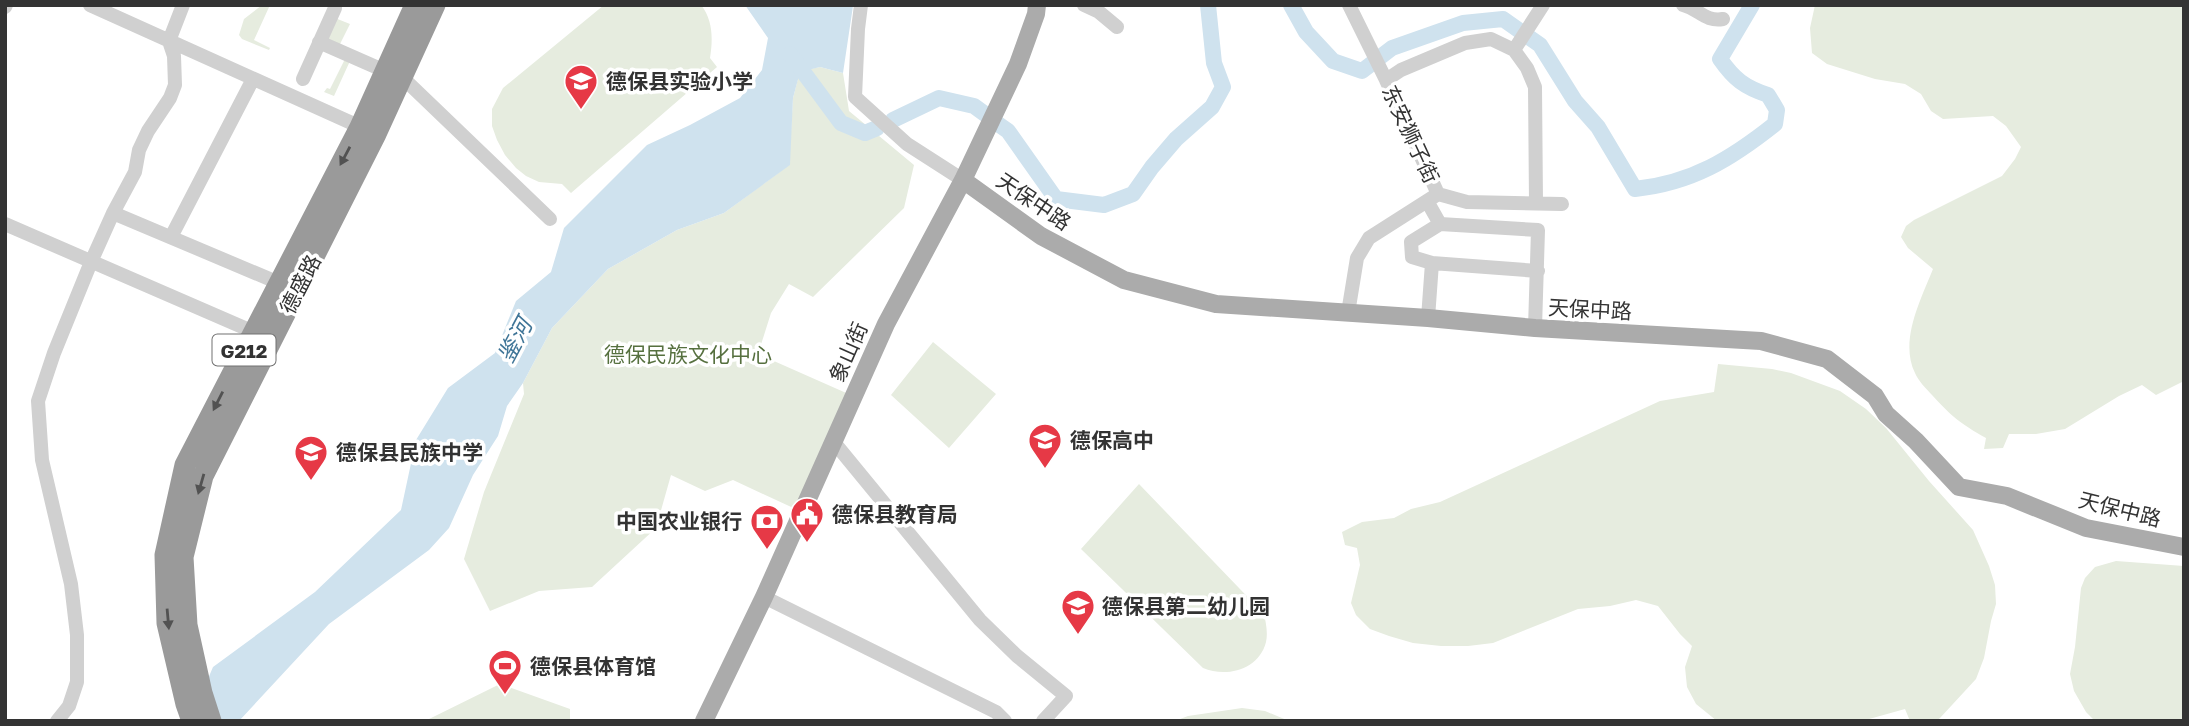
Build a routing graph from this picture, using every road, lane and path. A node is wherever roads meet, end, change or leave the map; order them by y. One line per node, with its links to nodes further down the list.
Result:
1 (90, 5): 14 (street)
2 (183, 5): 14 (street)
3 (415, 5): 17 (highway, G212)
4 (435, 5): 17 (highway, 德盛路 / G212)
5 (861, 5): 22 (street)
6 (1037, 5): 22 (main road, 象山街)
7 (1084, 5): 13 (street)
8 (1349, 5): 20 (street, 东安狮子街)
9 (1683, 5): 12 (street)
10 (335, 8): 15 (street)
11 (1536, 8): 16 (street)
12 (1723, 19)
13 (1117, 27)
14 (169, 41): 18 (street); 26 (street)
15 (319, 42): 17 (street); 19 (street)
16 (1514, 50): 20 (street); 24 (street)
17 (394, 74): 21 (highway, 德盛路 / G212); 27 (street)
18 (253, 79): 21 (street); 30 (street)
19 (303, 79)
20 (1386, 80): 23 (street, 东安狮子街)
21 (368, 131): 34 (highway, G212, one-way to 34); 38 (highway, 德盛路 / G212)
22 (963, 180): 35 (main road, 天保中路); 39 (main road, 象山街)
23 (1433, 198): 24 (street); 29 (street); 35 (street, 东安狮子街)
24 (1536, 203): 25 (street)
25 (1562, 204)
26 (113, 213): 30 (street); 31 (street)
27 (550, 219)
28 (5, 224): 31 (street)
29 (1440, 224): 32 (street); 33 (street)
30 (171, 237): 34 (street)
31 (91, 262): 38 (street); 43 (street)
32 (1432, 263): 33 (street); 36 (street)
33 (1538, 271): 37 (street)
34 (279, 283): 38 (highway, G212)
35 (1348, 313): 36 (main road, 天保中路)
36 (1428, 318): 37 (main road, 天保中路)
37 (1535, 328): 40 (main road, 天保中路)
38 (263, 336): 42 (highway, G212, one-way to 42); 44 (highway, 德盛路 / G212, one-way to 44)
39 (833, 441): 41 (main road, 象山街); 47 (street)
40 (2184, 547)
41 (764, 597): 45 (main road, 象山街); 46 (street)
42 (191, 718)
43 (57, 721)
44 (211, 721)
45 (704, 721)
46 (1005, 721)
47 (1043, 721)

